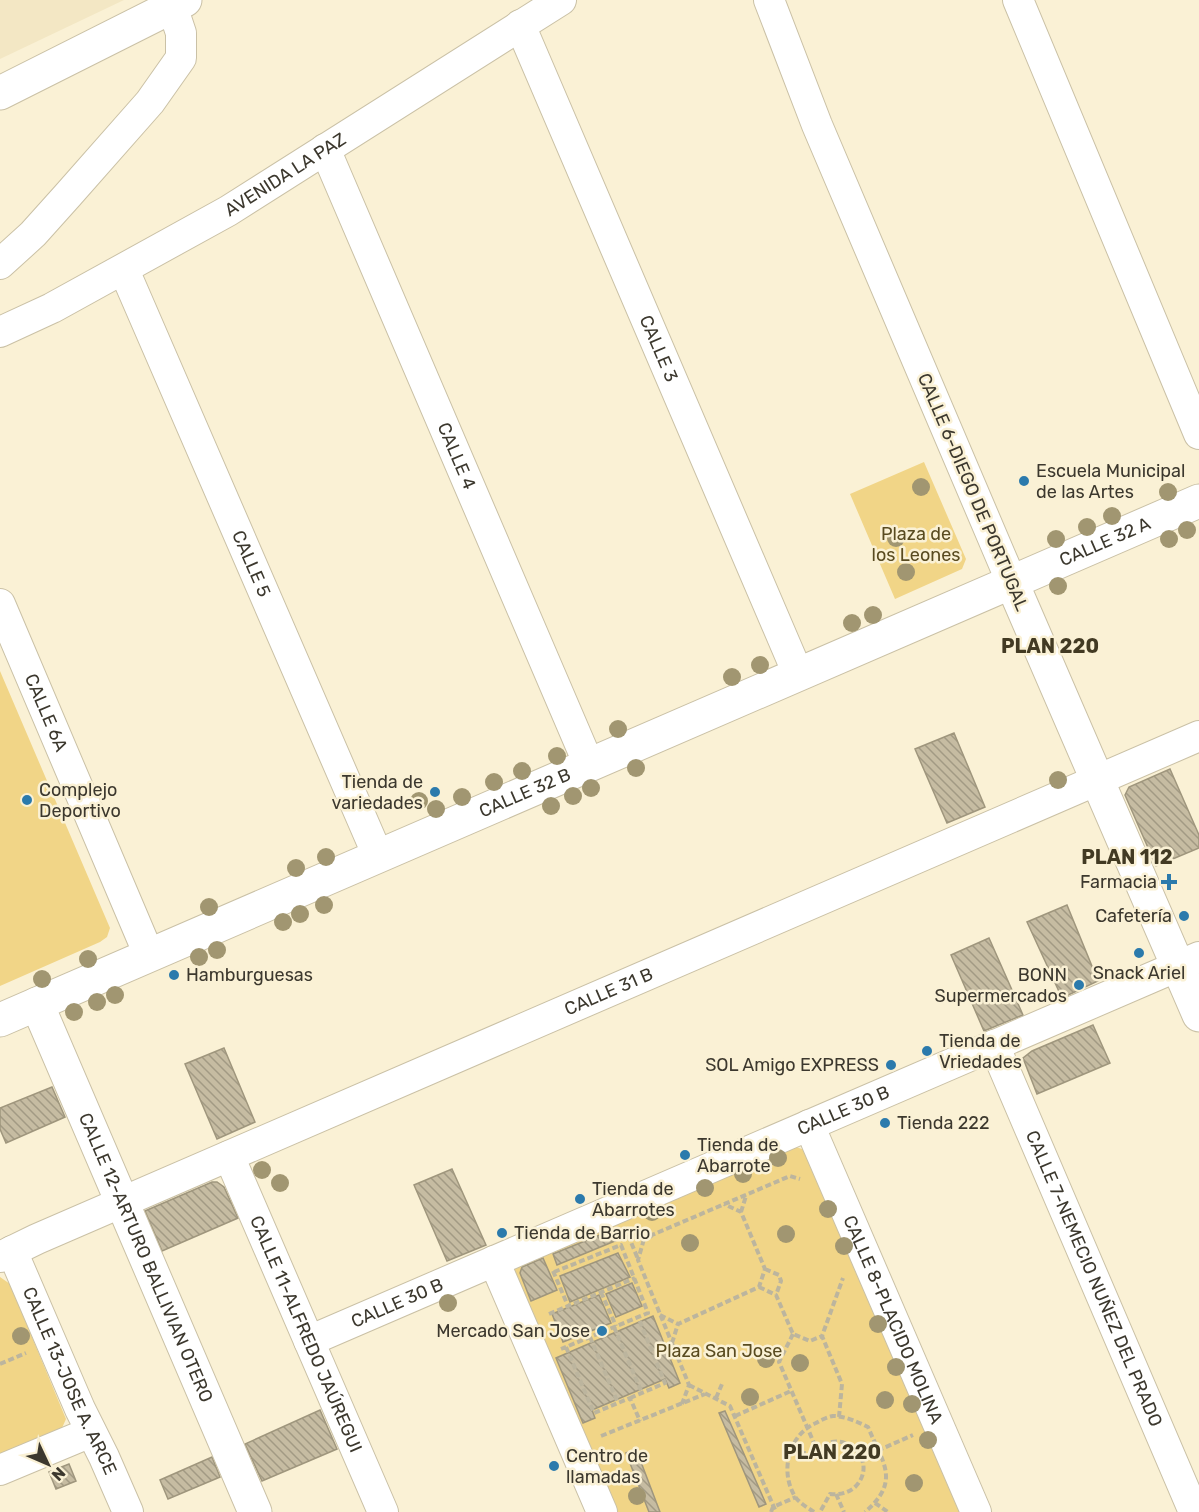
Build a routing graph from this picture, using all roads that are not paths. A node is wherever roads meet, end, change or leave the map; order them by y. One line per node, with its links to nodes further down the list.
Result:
1 (561, 0): 5 (street, AVENIDA LA PAZ)
2 (769, 0): 13 (street, CALLE 6-DIEGO DE PORTUGAL)
3 (1018, 0): 11 (street)
4 (176, 2): 6 (street); 8 (street)
5 (520, 25): 7 (street, AVENIDA LA PAZ); 15 (street, CALLE 3)
6 (0, 93)
7 (325, 149): 9 (street, AVENIDA LA PAZ); 17 (street, CALLE 4)
8 (0, 264)
9 (124, 270): 10 (street, AVENIDA LA PAZ); 19 (street, CALLE 5)
10 (0, 332)
11 (1199, 434)
12 (1199, 501): 13 (street, CALLE 32 A)
13 (1012, 583): 15 (street, CALLE 32 B); 18 (street, CALLE 6-DIEGO DE PORTUGAL)
14 (0, 604): 20 (street, CALLE 6A)
15 (798, 674): 17 (street, CALLE 32 B)
16 (1199, 736): 18 (street, CALLE 31 B)
17 (589, 765): 19 (street, CALLE 32 B)
18 (1098, 781): 21 (street, CALLE 6-DIEGO DE PORTUGAL); 27 (street, CALLE 31 B)
19 (378, 856): 20 (street, CALLE 32 B)
20 (149, 955): 22 (street, CALLE 32 B)
21 (1188, 961): 23 (street, CALLE 6-DIEGO DE PORTUGAL); 25 (street, CALLE 30 B)
22 (37, 1004): 24 (street, CALLE 32 B); 28 (street, CALLE 12-ARTURO BALLIVIAN OTERO)
23 (1199, 1015)
24 (0, 1020)
25 (994, 1045): 26 (street, CALLE 30 B); 39 (street, CALLE 7-NEMECIO NUÑEZ DEL PRADO)
26 (809, 1125): 30 (street, CALLE 30 B); 38 (street, CALLE 8-PLACIDO MOLINA)
27 (229, 1156): 28 (street, CALLE 31 B); 31 (street, CALLE 11-ALFREDO JAÚREGUI)
28 (121, 1203): 29 (street, CALLE 31 B); 35 (street, CALLE 12-ARTURO BALLIVIAN OTERO)
29 (6, 1254): 32 (street, CALLE 13-JOSE A. ARCE)
30 (494, 1262): 31 (street, CALLE 30 B); 37 (street)
31 (309, 1341): 36 (street, CALLE 11-ALFREDO JAÚREGUI)
32 (91, 1432): 33 (street); 34 (street, CALLE 13-JOSE A. ARCE)
33 (0, 1470)
34 (128, 1512)
35 (255, 1512)
36 (383, 1512)
37 (602, 1512)
38 (976, 1512)
39 (1194, 1512)

